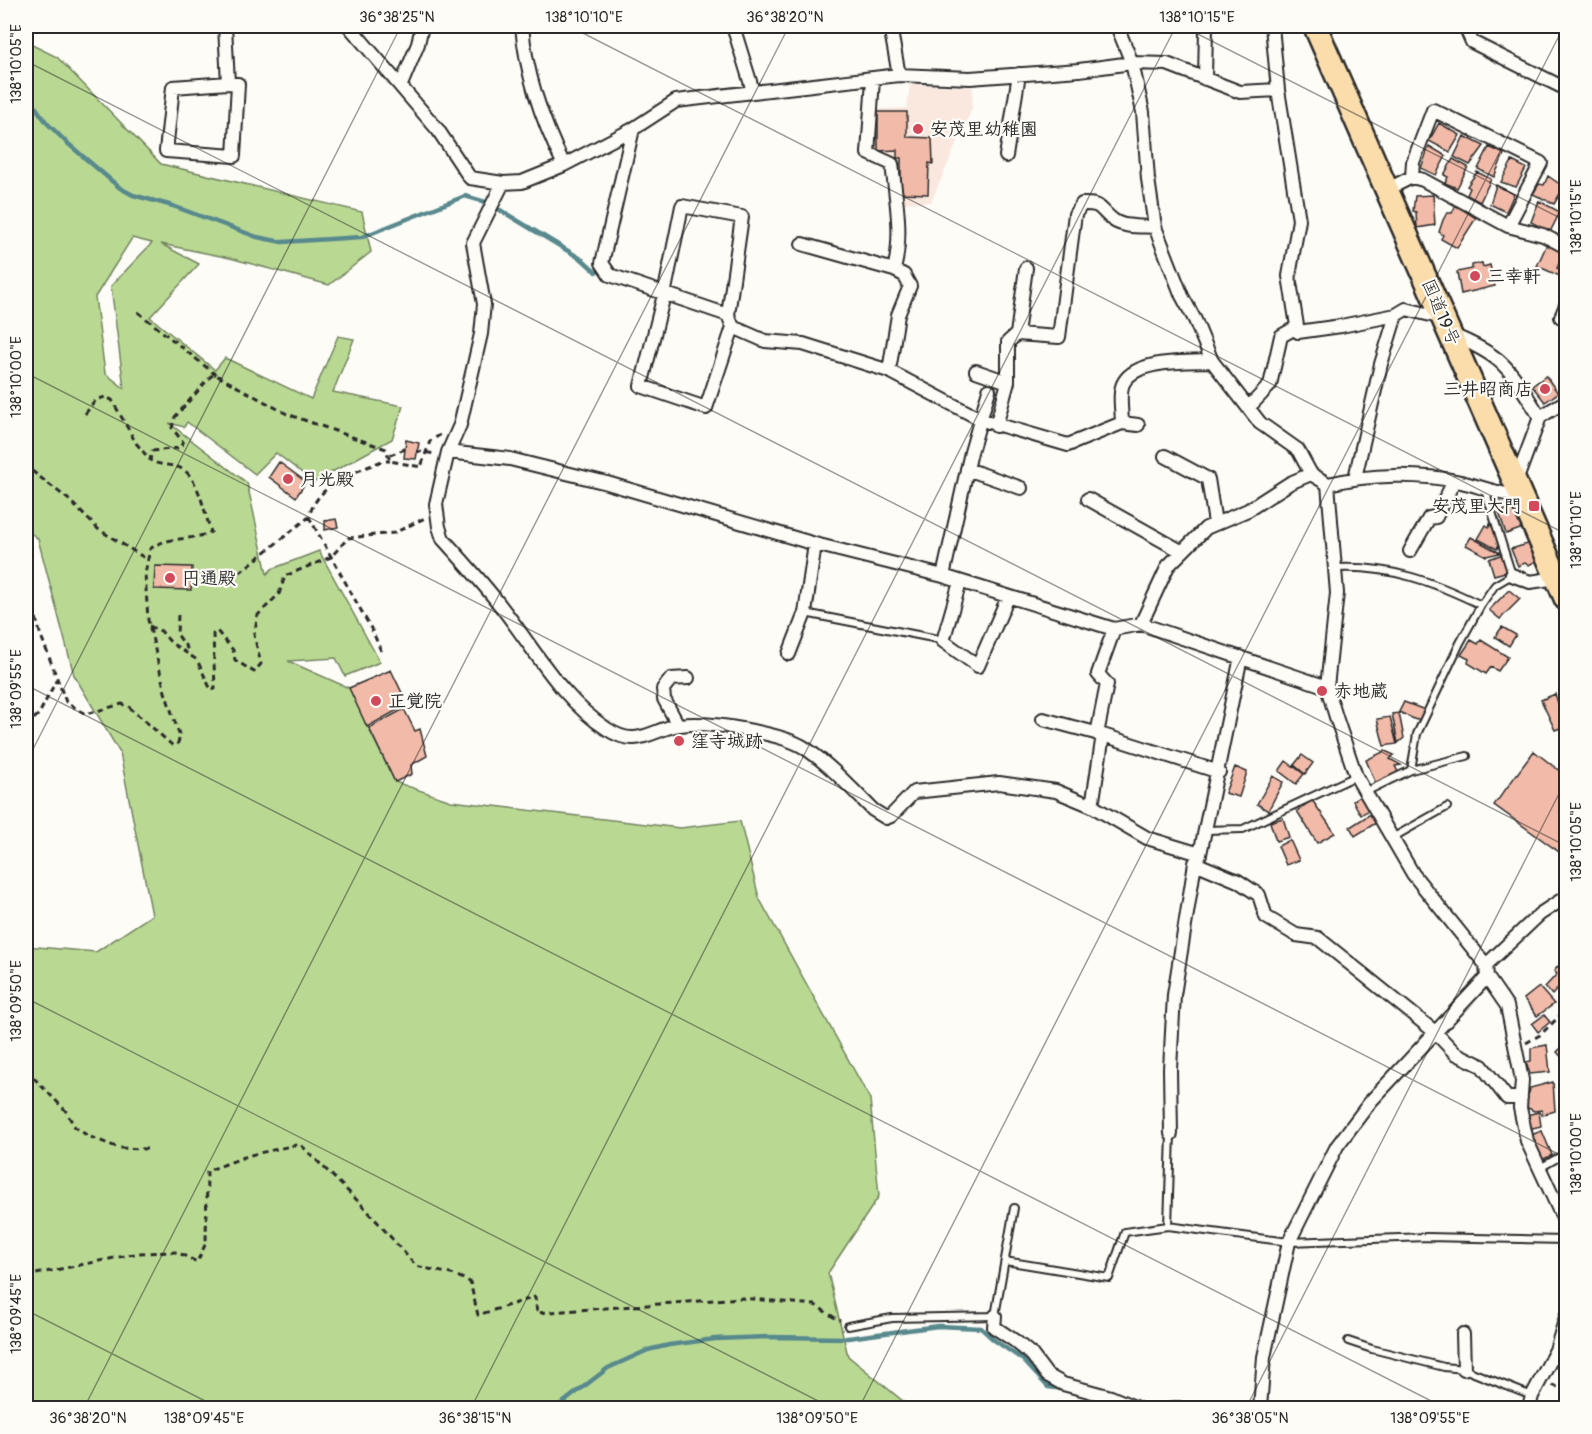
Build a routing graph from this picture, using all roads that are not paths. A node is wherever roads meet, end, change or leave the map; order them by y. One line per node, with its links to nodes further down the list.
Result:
1 (225, 26): 17 (street)
2 (349, 26): 18 (street)
3 (422, 26): 18 (street)
4 (522, 26): 24 (street)
5 (733, 26): 21 (street)
6 (890, 26): 14 (street)
7 (1117, 26): 12 (street)
8 (1272, 26): 20 (street)
9 (1315, 26): 27 (highway, 国道19号)
10 (1465, 26): 19 (street)
11 (1206, 27): 15 (street)
12 (1132, 63): 13 (street); 15 (street); 29 (street)
13 (1019, 74): 14 (street); 23 (street)
14 (899, 75): 16 (street)
15 (1205, 79): 20 (street)
16 (873, 80): 21 (street); 33 (street)
17 (228, 83): 17 (street)
18 (401, 85): 26 (street)
19 (1566, 89)
20 (1278, 90): 41 (street)
21 (753, 91): 22 (street)
22 (633, 129): 24 (street); 34 (street)
23 (1006, 156)
24 (564, 165): 26 (street)
25 (1412, 177): 27 (street); 28 (street); 28 (street)
26 (503, 183): 55 (street)
27 (1386, 190): 39 (highway, 国道19号)
28 (1508, 226): 31 (street)
29 (1155, 227): 42 (street); 43 (street)
30 (802, 244): 33 (street)
31 (1566, 247)
32 (1026, 268): 42 (street)
33 (894, 270): 44 (street)
34 (664, 295): 36 (street); 36 (street); 40 (street)
35 (1566, 305): 38 (street)
36 (728, 315): 40 (street)
37 (1396, 315): 39 (street); 41 (street); 59 (street)
38 (1566, 320)
39 (1447, 326): 50 (street); 62 (highway, 国道19号)
40 (733, 327): 44 (street)
41 (1297, 327): 49 (street)
42 (1017, 334): 46 (street)
43 (1212, 361): 49 (street); 52 (street)
44 (889, 371): 51 (street)
45 (976, 371): 46 (street)
46 (1008, 382): 54 (street)
47 (989, 390): 51 (street)
48 (1566, 400): 50 (street)
49 (1249, 407): 58 (street)
50 (1540, 417): 62 (street)
51 (982, 420): 54 (street); 57 (street)
52 (1122, 423): 53 (street); 54 (street)
53 (1138, 425)
54 (996, 426)
55 (447, 454): 67 (street); 87 (street)
56 (1165, 456): 66 (street)
57 (967, 469): 63 (street); 72 (street)
58 (1311, 474): 61 (street); 66 (street)
59 (1355, 478): 60 (street); 61 (street)
60 (1454, 482): 64 (street); 69 (street)
61 (1328, 484): 70 (street)
62 (1516, 485): 64 (street); 73 (highway, 国道19号)
63 (1021, 488)
64 (1485, 490): 71 (lane)
65 (1088, 499): 68 (street)
66 (1215, 523): 68 (street)
67 (815, 544): 72 (street); 78 (street)
68 (1181, 551): 79 (street)
69 (1410, 551)
70 (1336, 568): 77 (lane); 85 (street)
71 (1512, 575): 73 (street); 77 (lane)
72 (943, 576): 74 (street)
73 (1557, 578): 76 (highway, 国道19号)
74 (960, 582): 75 (street); 81 (street)
75 (1008, 597): 80 (street); 81 (street)
76 (1566, 599)
77 (1481, 605): 90 (lane)
78 (805, 613): 81 (lane); 82 (street)
79 (1141, 624): 80 (street); 83 (street)
80 (1113, 629): 88 (street)
81 (943, 640)
82 (789, 654)
83 (1242, 657): 85 (street); 91 (street)
84 (688, 678): 87 (street)
85 (1327, 687): 92 (street)
86 (1043, 719): 88 (street)
87 (678, 725): 94 (street)
88 (1100, 734): 91 (street); 94 (street)
89 (1467, 756): 90 (lane)
90 (1411, 770): 93 (lane)
91 (1219, 772): 96 (street)
92 (1356, 776): 93 (street); 96 (lane)
93 (1365, 792): 97 (street)
94 (1092, 806): 98 (street)
95 (1446, 807): 97 (lane)
96 (1204, 830): 98 (street)
97 (1392, 838): 100 (street)
98 (1198, 859): 101 (street); 103 (street)
99 (1566, 897): 100 (street)
100 (1486, 971): 101 (street); 102 (street)
101 (1435, 1032): 102 (street); 110 (street)
102 (1521, 1098): 105 (street)
103 (1171, 1134): 108 (lane)
104 (1566, 1153): 105 (lane)
105 (1540, 1169): 107 (street)
106 (1014, 1208): 111 (lane)
107 (1566, 1225)
108 (1168, 1226): 110 (lane); 111 (lane)
109 (1566, 1240): 110 (lane)
110 (1289, 1242): 122 (street)
111 (1005, 1261): 112 (lane)
112 (996, 1316): 114 (lane); 119 (street)
113 (1566, 1317): 118 (street)
114 (848, 1326)
115 (1463, 1334): 117 (street)
116 (1348, 1341): 117 (lane)
117 (1464, 1369): 118 (lane)
118 (1532, 1396): 123 (street)
119 (1132, 1408)
120 (1173, 1408): 121 (street)
121 (1179, 1408)
122 (1260, 1408)
123 (1529, 1408)

